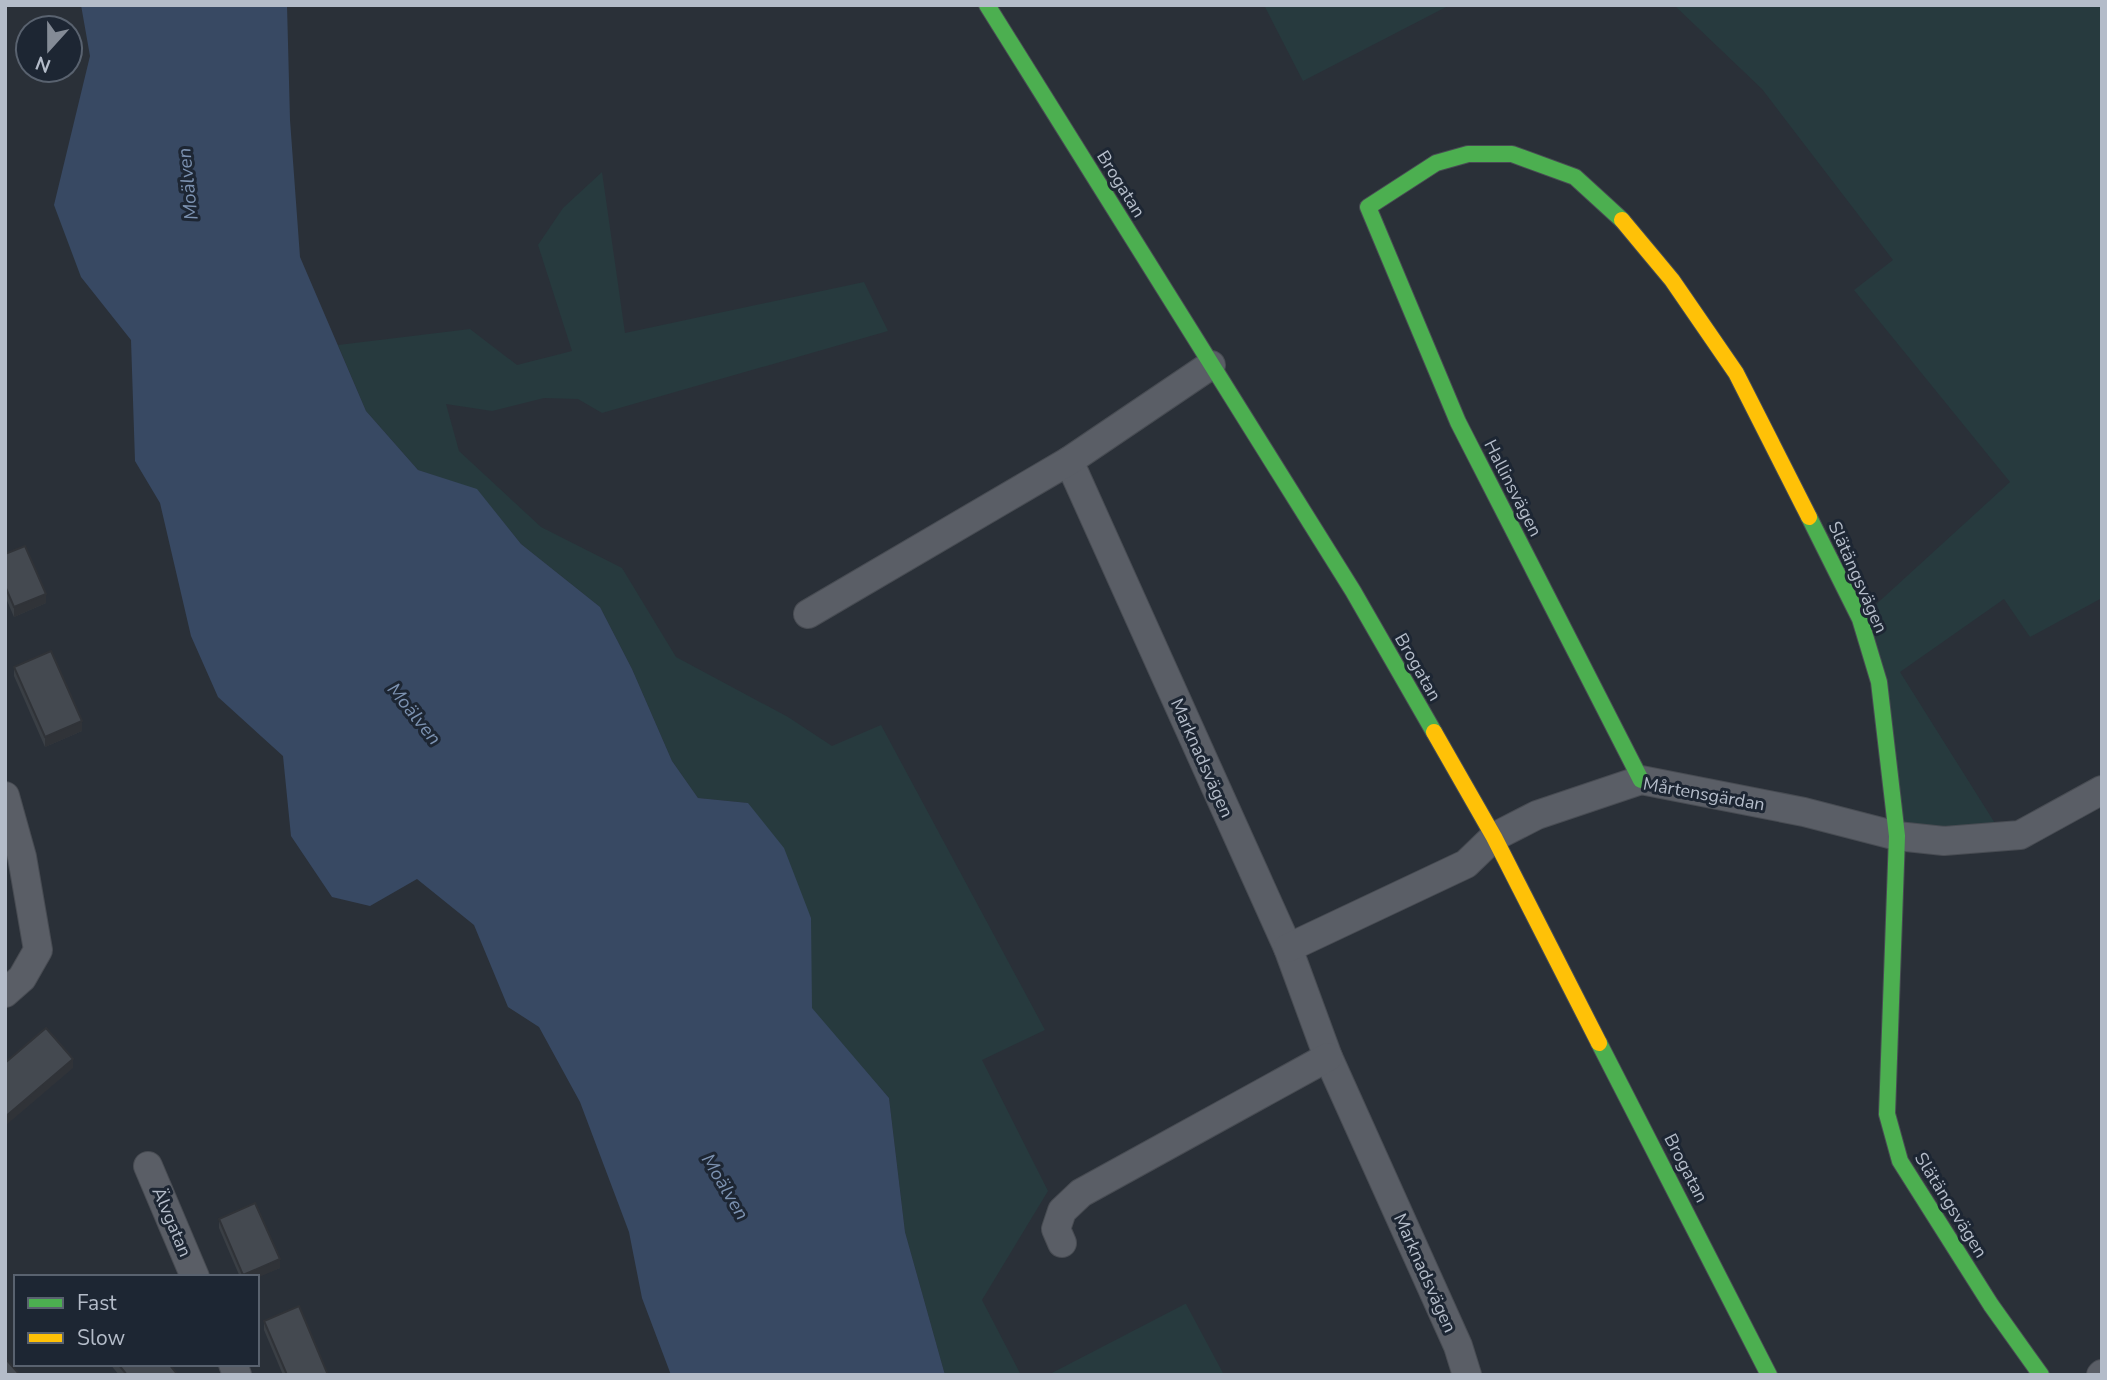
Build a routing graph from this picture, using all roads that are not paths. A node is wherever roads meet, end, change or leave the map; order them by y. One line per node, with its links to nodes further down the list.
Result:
1 (987, 5): 3 (street, Brogatan)
2 (1368, 207): 6 (street, Hallinsvägen); 9 (street, Slätängsvägen)
3 (1211, 365): 4 (street); 10 (street, Brogatan)
4 (1069, 461): 5 (street); 11 (street, Marknadsvägen)
5 (808, 614)
6 (1641, 780): 9 (street, Mårtensgärdan); 10 (street, Mårtensgärdan)
7 (2102, 790): 9 (street, Mårtensgärdan)
8 (5, 796): 12 (street)
9 (1897, 836): 19 (street, Slätängsvägen)
10 (1493, 837): 11 (street, Mårtensgärdan); 18 (street, Brogatan)
11 (1288, 947): 13 (street, Marknadsvägen)
12 (5, 993)
13 (1328, 1057): 15 (street); 17 (street, Marknadsvägen)
14 (148, 1166): 16 (street, Älvgatan)
15 (1062, 1243)
16 (194, 1275)
17 (1467, 1375)
18 (1769, 1375)
19 (2041, 1375)

